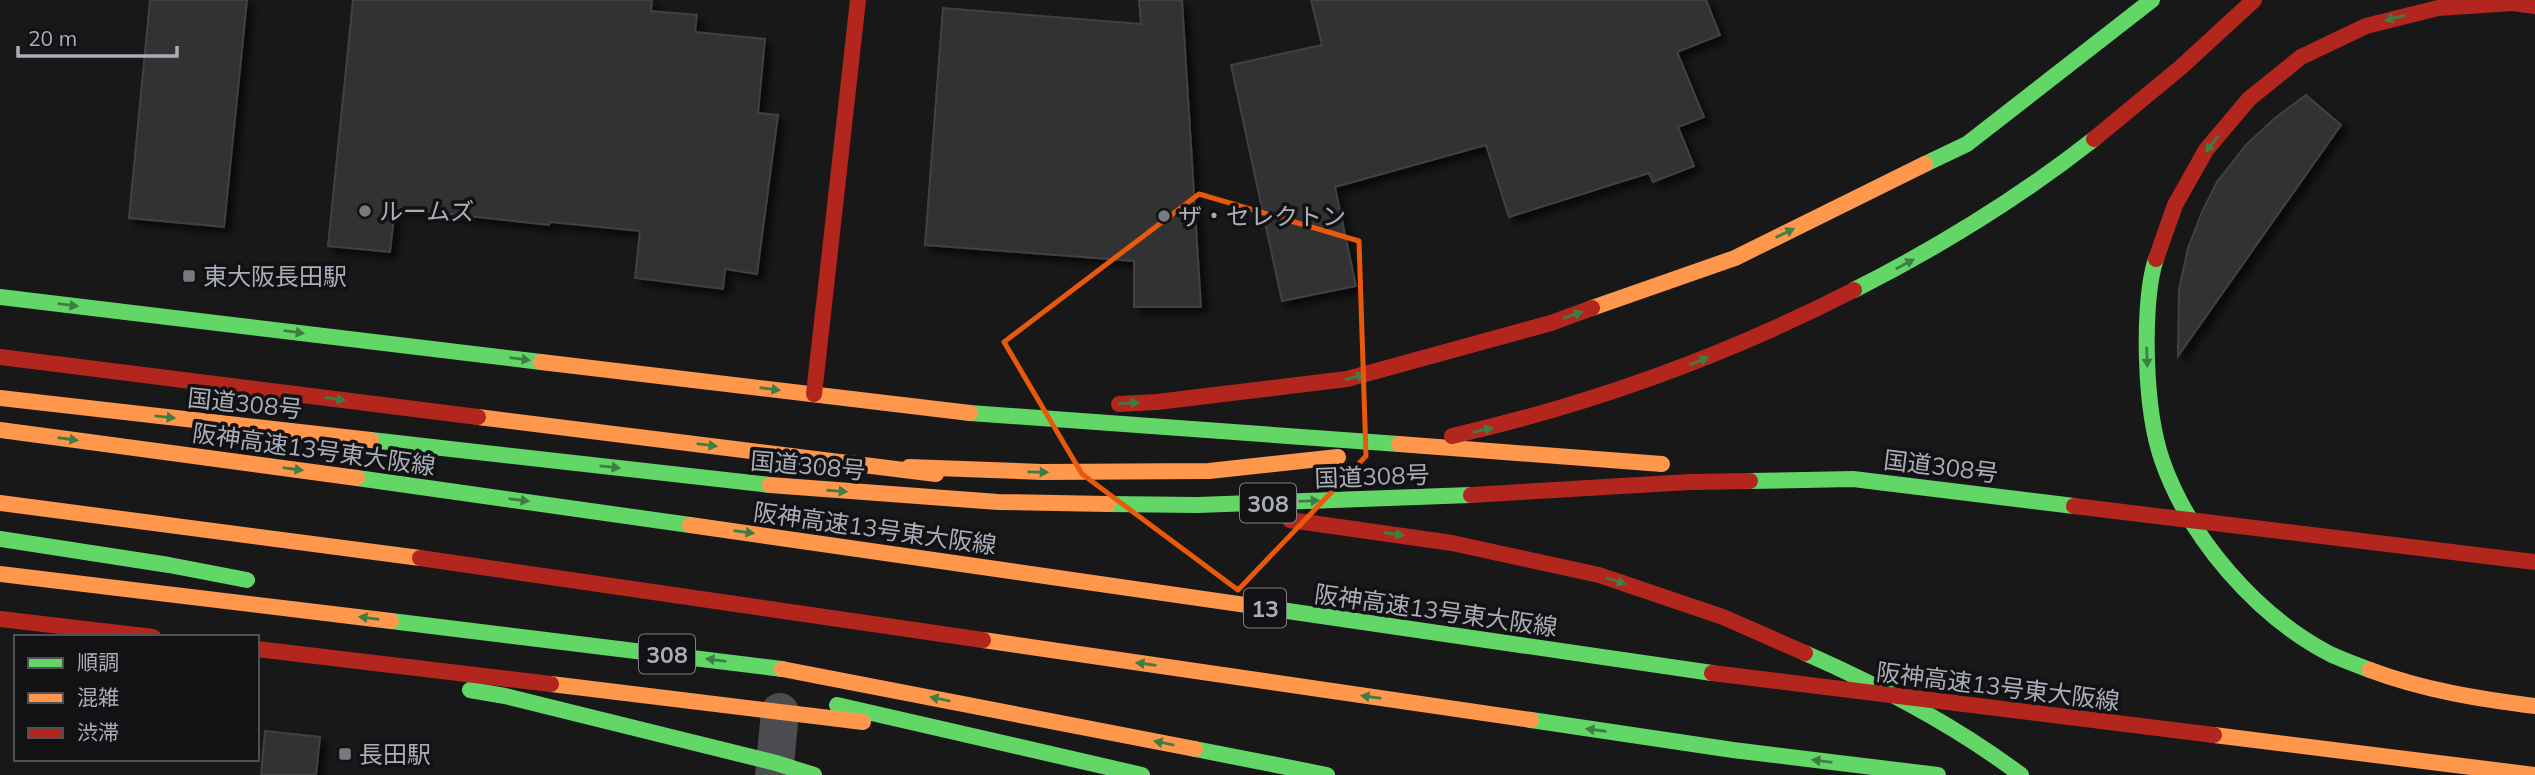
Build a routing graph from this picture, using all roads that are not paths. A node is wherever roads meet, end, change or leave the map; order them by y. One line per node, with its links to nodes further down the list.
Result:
1 (858, 0): 7 (main road)
2 (2152, 0): 9 (main road, one-way to 2)
3 (2254, 0): 11 (main road, one-way to 3)
4 (2535, 6): 25 (main road, one-way to 25)
5 (0, 297): 7 (main road, 308, one-way to 7)
6 (0, 357): 11 (main road, one-way to 11)
7 (814, 394): 9 (main road, 308)
8 (0, 398): 12 (main road, 国道308号 / 308, one-way to 12)
9 (963, 412): 12 (main road, 308)
10 (0, 430): 37 (main road, 阪神高速13号東大阪線 / 13, one-way to 37)
11 (872, 466): 36 (main road, one-way to 36)
12 (1853, 478): 15 (main road, 国道308号 / 308)
13 (0, 503): 35 (main road, one-way to 13)
14 (0, 539): 17 (main road)
15 (2535, 562)
16 (0, 573): 34 (main road, 308, one-way to 16)
17 (261, 583)
18 (352, 600): 23 (main road)
19 (0, 619): 20 (main road)
20 (136, 635)
21 (259, 651): 24 (main road, 308)
22 (259, 651): 29 (main road)
23 (715, 678)
24 (795, 705): 26 (main road); 27 (main road, 308); 29 (street)
25 (2535, 706)
26 (1029, 748): 31 (main road); 32 (main road)
27 (1112, 752)
28 (1140, 755): 33 (main road)
29 (775, 769): 30 (main road)
30 (814, 775)
31 (1111, 775)
32 (1142, 775)
33 (1306, 775)
34 (1327, 775)
35 (1938, 775)
36 (2021, 775)
37 (2535, 775)

